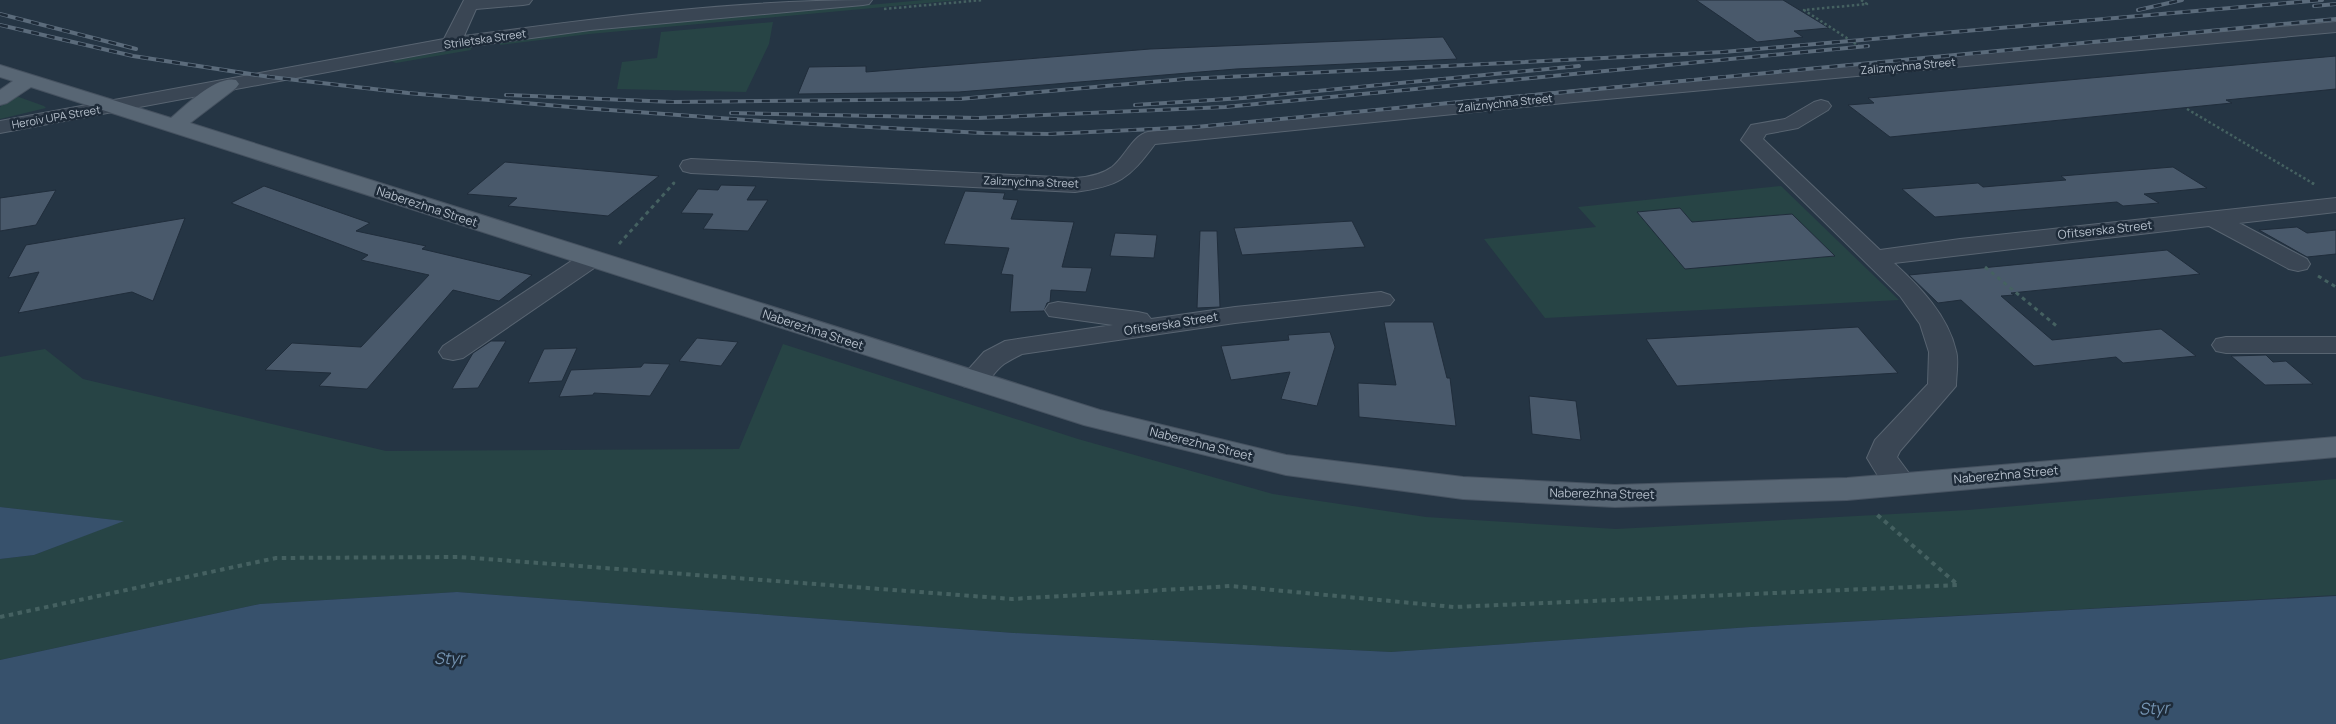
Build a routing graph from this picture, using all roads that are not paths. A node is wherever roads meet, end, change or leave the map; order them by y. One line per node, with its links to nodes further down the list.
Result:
1 (523, 0): 5 (street)
2 (863, 0): 3 (street, Striletska Street)
3 (731, 6): 5 (street, Striletska Street)
4 (2336, 27): 14 (street, Zaliznychna Street)
5 (451, 43): 8 (street, Striletska Street)
6 (0, 71): 7 (main road, Naberezhna Street)
7 (29, 80): 9 (main road); 10 (main road, Naberezhna Street)
8 (229, 84): 10 (street, Striletska Street); 12 (main road)
9 (0, 99)
10 (112, 106): 12 (main road, Naberezhna Street); 13 (street, Heroiv UPA Street)
11 (1821, 106): 17 (street)
12 (175, 125): 18 (main road, Naberezhna Street)
13 (0, 127)
14 (691, 166)
15 (2336, 205): 16 (street, Ofitserska Street)
16 (2214, 218): 17 (street, Ofitserska Street); 19 (street)
17 (1874, 258): 28 (street)
18 (597, 261): 25 (street); 26 (main road, Naberezhna Street)
19 (2298, 264)
20 (1381, 300): 22 (street, Ofitserska Street)
21 (1058, 310): 22 (street)
22 (1172, 325): 26 (street, Ofitserska Street)
23 (2336, 344): 24 (street)
24 (2226, 345)
25 (453, 352)
26 (973, 380): 28 (main road, Naberezhna Street)
27 (2336, 447): 28 (main road, Naberezhna Street)
28 (1902, 484)

